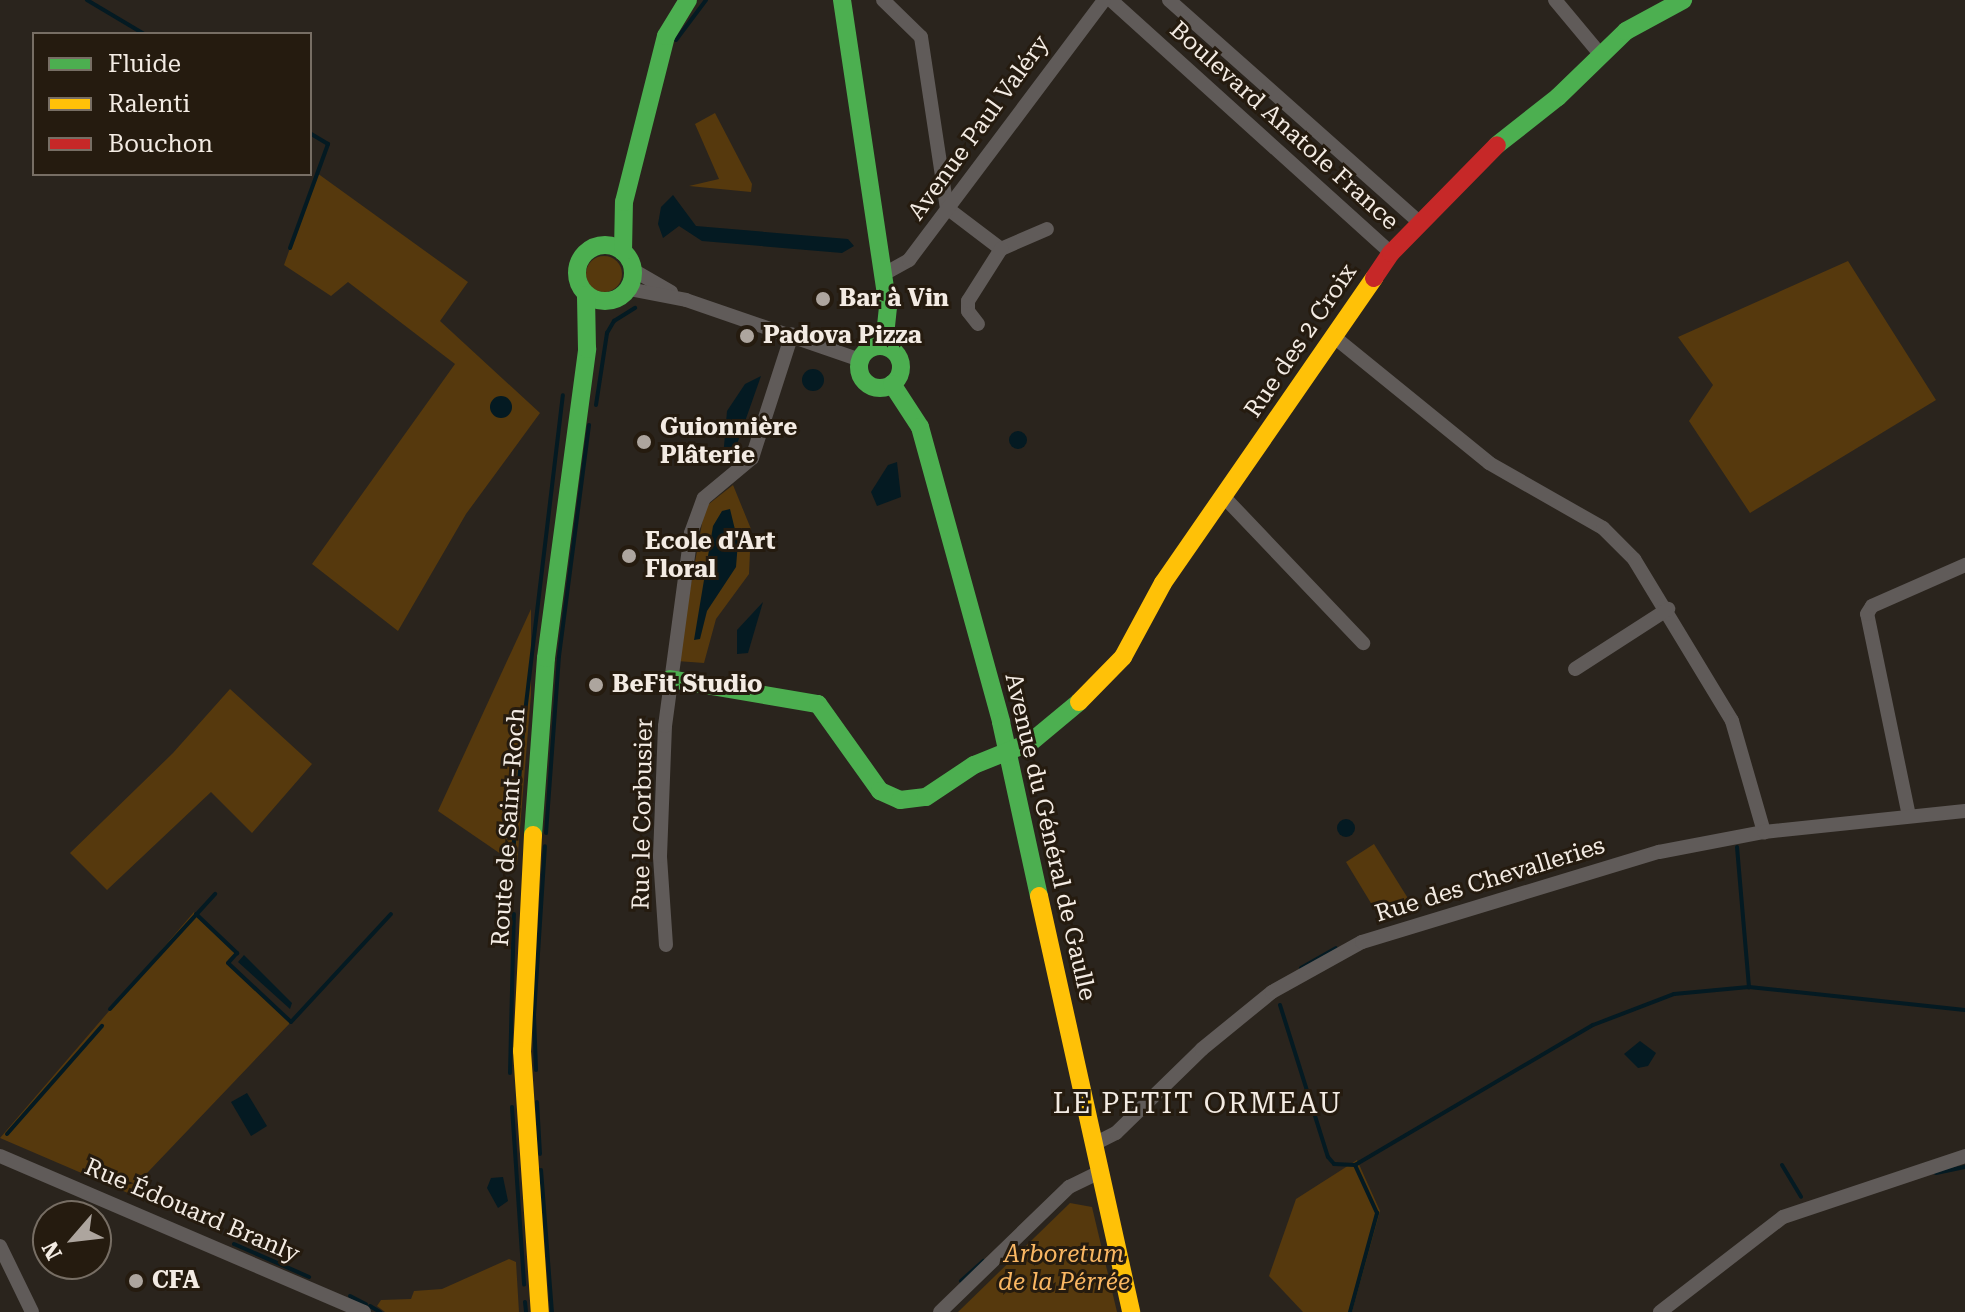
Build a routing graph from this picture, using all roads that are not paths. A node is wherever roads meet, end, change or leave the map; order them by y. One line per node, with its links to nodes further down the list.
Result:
1 (688, 0): 10 (street)
2 (842, 0): 19 (street)
3 (883, 0): 11 (street)
4 (1104, 0): 11 (street, Avenue Paul Valéry)
5 (1111, 0): 17 (street, Boulevard Anatole France)
6 (1169, 0): 12 (street, Boulevard Anatole France)
7 (1555, 0): 9 (street)
8 (1683, 0): 9 (street, Rue des 2 Croix)
9 (1600, 54): 12 (street, Rue des 2 Croix)
10 (624, 202): 14 (street); 16 (street)
11 (947, 208): 15 (street); 19 (street, Avenue Paul Valéry)
12 (1419, 222): 17 (street, Rue des 2 Croix)
13 (1047, 229): 15 (street)
14 (595, 246): 16 (street); 21 (street)
15 (1001, 249): 24 (street)
16 (623, 252): 18 (street)
17 (1391, 253): 26 (street, Rue des 2 Croix)
18 (633, 270): 20 (street); 22 (street)
19 (884, 274): 27 (street)
20 (629, 289): 22 (street); 23 (street)
21 (586, 295): 23 (street); 28 (street, Route de Saint-Roch)
22 (686, 300): 25 (street)
23 (608, 302): 28 (street, Route de Saint-Roch)
24 (978, 324)
25 (792, 334): 29 (street); 36 (street, Rue le Corbusier)
26 (1333, 336): 31 (street, Rue des 2 Croix); 33 (street)
27 (884, 346): 29 (street); 30 (street)
28 (587, 349): 49 (street, Route de Saint-Roch)
29 (860, 360): 30 (street)
30 (892, 384): 37 (street, Avenue du Général de Gaulle)
31 (1224, 497): 34 (street); 37 (street, Rue des 2 Croix)
32 (1965, 565): 39 (street)
33 (1668, 609): 35 (street); 40 (street)
34 (1363, 643)
35 (1575, 669)
36 (670, 679): 37 (street, Rue des 2 Croix); 41 (street, Rue le Corbusier)
37 (1008, 753): 42 (street, Avenue du Général de Gaulle)
38 (1965, 811): 39 (street, Rue des Chevalleries)
39 (1909, 816): 40 (street, Rue des Chevalleries)
40 (1764, 832): 42 (street, Rue des Chevalleries)
41 (666, 945)
42 (1094, 1144): 45 (street, Avenue du Général de Gaulle)
43 (0, 1156): 48 (street, Rue Édouard Branly)
44 (1965, 1156): 52 (street)
45 (1100, 1172): 50 (street); 51 (street, Avenue du Général de Gaulle)
46 (0, 1246): 47 (street)
47 (32, 1312)
48 (364, 1312)
49 (540, 1312)
50 (940, 1312)
51 (1131, 1312)
52 (1660, 1312)

